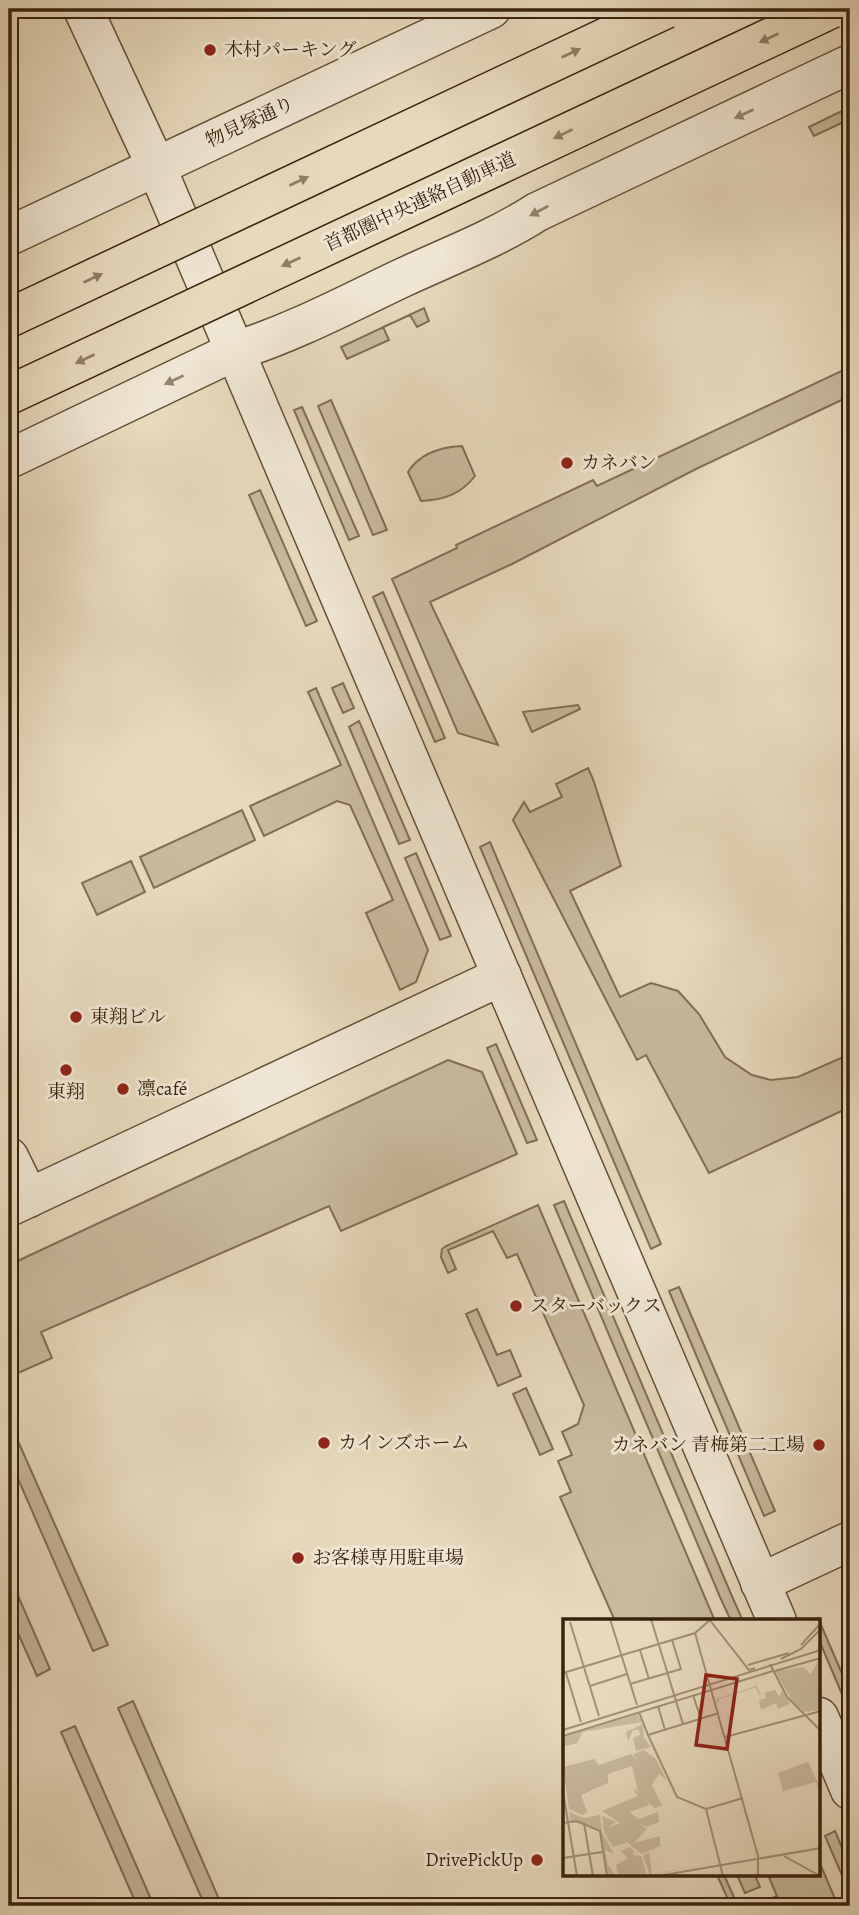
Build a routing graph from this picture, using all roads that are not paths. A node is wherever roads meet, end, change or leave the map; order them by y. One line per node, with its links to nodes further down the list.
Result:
1 (83, 9): 6 (street)
2 (491, 9): 6 (street, 物見塚通り)
3 (666, 9): 8 (highway, one-way to 3, bridge)
4 (831, 9): 10 (highway, 首都圏中央連絡自動車道, one-way to 10, bridge)
5 (850, 64): 9 (street, one-way to 9)
6 (156, 166): 7 (street, 物見塚通り); 9 (street)
7 (9, 236)
8 (9, 318)
9 (235, 351): 11 (street, one-way to 11); 12 (street)
10 (9, 394)
11 (9, 459)
12 (502, 975): 14 (street); 16 (street)
13 (9, 1157): 14 (street)
14 (19, 1202)
15 (850, 1541): 16 (street)
16 (760, 1583): 17 (street)
17 (776, 1619)
18 (820, 1719): 19 (street)
19 (850, 1790)

